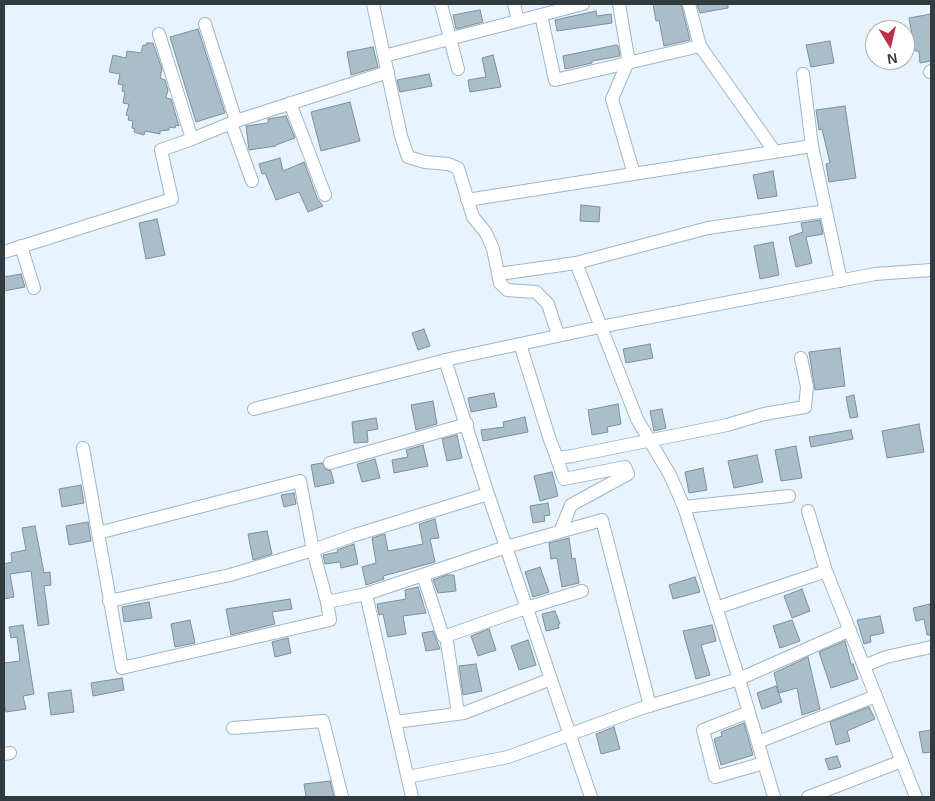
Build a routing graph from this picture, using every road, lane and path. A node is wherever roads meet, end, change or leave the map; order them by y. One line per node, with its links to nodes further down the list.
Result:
1 (373, 4): 13 (street)
2 (441, 4): 11 (street)
3 (514, 4): 8 (street)
4 (583, 4): 7 (street)
5 (619, 4): 14 (street)
6 (689, 4): 12 (street)
7 (541, 15): 8 (street); 14 (street)
8 (518, 21): 11 (street)
9 (205, 24): 19 (street)
10 (159, 34): 20 (street)
11 (450, 40): 13 (street); 15 (street)
12 (700, 46): 14 (street); 22 (street)
13 (384, 56): 16 (street)
14 (628, 63): 23 (street)
15 (458, 68)
16 (388, 72): 18 (street); 26 (street)
17 (803, 74): 21 (street)
18 (290, 103): 19 (street); 25 (street)
19 (234, 122): 20 (street); 24 (street)
20 (192, 139): 28 (street)
21 (812, 146): 22 (street); 27 (street)
22 (775, 152): 23 (street)
23 (634, 174): 26 (street)
24 (252, 181)
25 (325, 195)
26 (467, 200): 32 (street)
27 (826, 211): 30 (street); 33 (street)
28 (21, 246): 29 (street); 34 (street)
29 (4, 252)
30 (576, 263): 32 (street); 35 (street)
31 (931, 270): 33 (street)
32 (499, 274): 36 (street)
33 (841, 281): 35 (street)
34 (34, 288)
35 (600, 326): 36 (street); 42 (street)
36 (558, 336): 37 (street)
37 (520, 344): 39 (street); 44 (street)
38 (800, 358): 42 (street)
39 (446, 360): 40 (street); 41 (street)
40 (254, 409)
41 (467, 424): 45 (street); 46 (street)
42 (650, 441): 44 (street); 48 (street)
43 (83, 448): 50 (street)
44 (556, 456): 51 (street)
45 (330, 463)
46 (488, 494): 52 (street); 53 (street)
47 (789, 496): 48 (street)
48 (684, 507): 61 (street)
49 (808, 511): 54 (street)
50 (98, 532): 53 (street); 58 (street)
51 (560, 532): 52 (street); 69 (street)
52 (506, 547): 55 (street); 60 (street)
53 (313, 550): 58 (street); 59 (street)
54 (826, 571): 61 (street); 62 (street)
55 (423, 575): 57 (street); 63 (street)
56 (582, 591): 60 (street)
57 (366, 594): 59 (street); 72 (street)
58 (109, 601): 59 (street)
59 (327, 602)
60 (526, 608): 63 (street); 66 (street)
61 (716, 608): 67 (street)
62 (850, 630): 65 (street); 67 (street)
63 (446, 636): 71 (street)
64 (931, 646): 65 (street)
65 (864, 666): 68 (street)
66 (551, 679): 71 (street); 74 (street)
67 (739, 679): 69 (street); 70 (street)
68 (876, 696): 75 (street); 76 (street)
69 (650, 706): 74 (street)
70 (749, 712): 75 (street); 77 (street)
71 (458, 713): 72 (street)
72 (395, 722): 78 (street)
73 (233, 728): 79 (street)
74 (570, 735): 78 (street); 81 (street)
75 (758, 742): 77 (street)
76 (902, 761): 83 (street); 84 (street)
77 (764, 763): 82 (street)
78 (408, 777): 80 (street)
79 (342, 797)
80 (412, 797)
81 (591, 797)
82 (774, 797)
83 (808, 797)
84 (916, 797)

